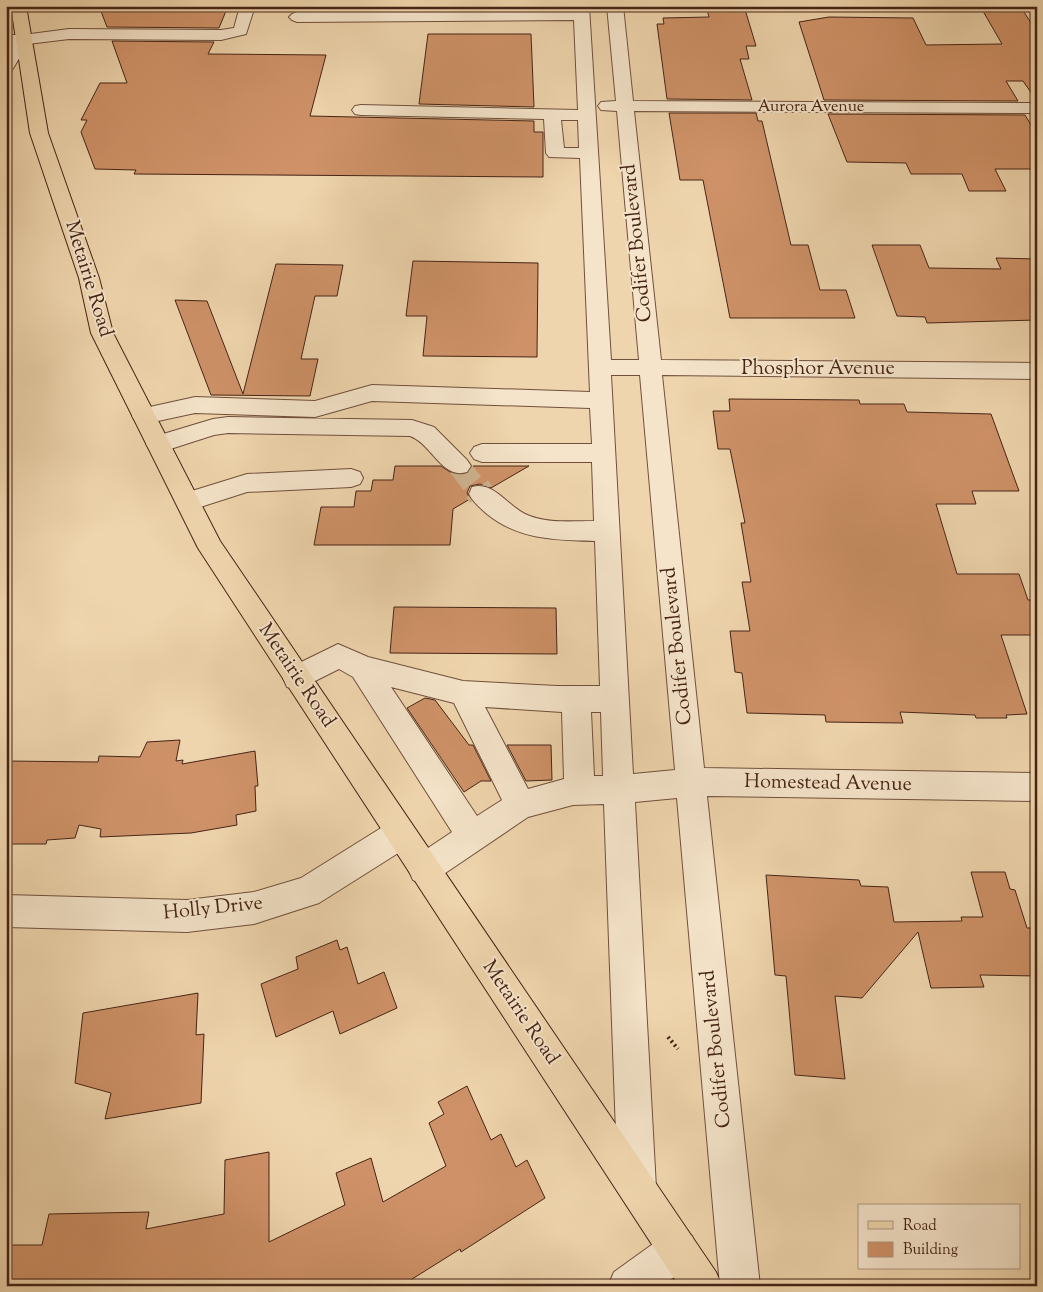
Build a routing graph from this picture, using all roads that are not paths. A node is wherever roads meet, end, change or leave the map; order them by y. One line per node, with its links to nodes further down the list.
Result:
1 (18, 6): 6 (main road, Metairie Road)
2 (248, 6): 6 (street)
3 (615, 6): 8 (street, Codifer Boulevard)
4 (581, 11): 5 (street); 11 (street, Codifer Boulevard)
5 (297, 16)
6 (15, 40): 7 (street); 18 (main road, Metairie Road)
7 (6, 68)
8 (624, 106): 9 (street, Aurora Avenue); 11 (street, Aurora Avenue); 15 (street, Codifer Boulevard)
9 (1037, 108)
10 (361, 110): 12 (street, Aurora Avenue)
11 (586, 110): 12 (street, Aurora Avenue); 13 (street, Codifer Boulevard)
12 (552, 113): 13 (street)
13 (588, 153): 14 (street, Codifer Boulevard)
14 (600, 367): 15 (street, Phosphor Avenue); 17 (street, Codifer Boulevard)
15 (650, 368): 16 (street, Phosphor Avenue); 32 (street, Codifer Boulevard)
16 (1037, 371)
17 (601, 400): 18 (street); 21 (street, Codifer Boulevard)
18 (144, 416): 19 (main road, Metairie Road)
19 (158, 444): 22 (street); 25 (main road, Metairie Road)
20 (482, 453): 21 (street)
21 (604, 454): 26 (street, Codifer Boulevard)
22 (459, 466)
23 (351, 478): 25 (street)
24 (481, 494): 26 (street)
25 (188, 502): 28 (main road, Metairie Road)
26 (607, 531): 31 (street, Codifer Boulevard)
27 (362, 668): 28 (street); 29 (street); 38 (street)
28 (298, 678): 37 (main road, Metairie Road)
29 (463, 693): 30 (street); 36 (street)
30 (576, 699): 31 (street); 34 (street)
31 (615, 699): 35 (street, Codifer Boulevard)
32 (691, 782): 33 (street, Homestead Avenue); 35 (street, Homestead Avenue); 45 (street, Codifer Boulevard)
33 (1037, 787)
34 (580, 790): 35 (street, Homestead Avenue); 36 (street, Homestead Avenue)
35 (619, 790): 41 (street, Codifer Boulevard)
36 (520, 805): 38 (street, Homestead Avenue)
37 (400, 834): 39 (main road, Metairie Road); 40 (street, Holly Drive)
38 (472, 836): 39 (street, Homestead Avenue)
39 (424, 869): 41 (main road, Metairie Road)
40 (6, 911)
41 (637, 1188): 42 (main road, Metairie Road)
42 (678, 1250): 43 (street); 44 (main road, Metairie Road)
43 (628, 1286)
44 (702, 1286)
45 (740, 1286)

